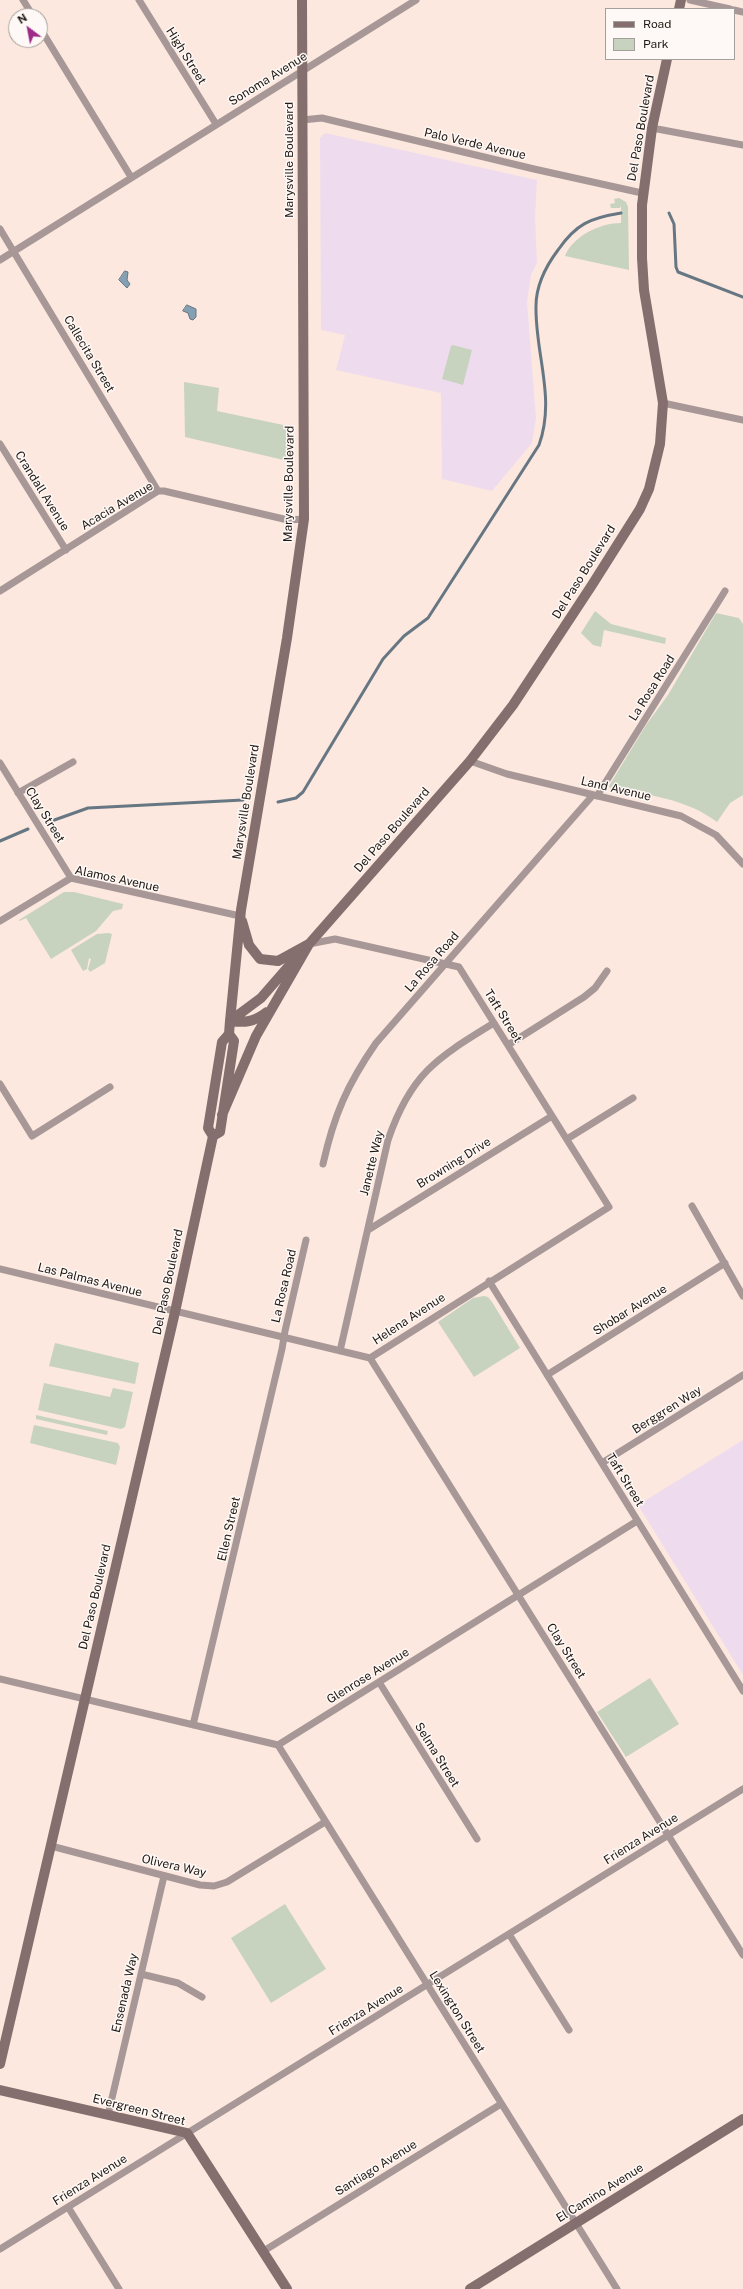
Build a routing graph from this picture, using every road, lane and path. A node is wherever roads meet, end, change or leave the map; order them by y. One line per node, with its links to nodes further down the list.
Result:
1 (139, 0): 10 (street, High Street)
2 (302, 0): 8 (main road, Marysville Boulevard)
3 (416, 0): 8 (street, Sonoma Avenue)
4 (690, 0): 5 (street)
5 (726, 8)
6 (48, 41): 13 (street)
7 (667, 60): 11 (main road, Del Paso Boulevard)
8 (302, 71): 9 (main road, Marysville Boulevard); 10 (street, Sonoma Avenue)
9 (302, 120): 14 (street, Palo Verde Avenue); 22 (main road, Marysville Boulevard)
10 (216, 124): 13 (street, Sonoma Avenue)
11 (652, 128): 12 (street); 14 (main road, Del Paso Boulevard)
12 (743, 145)
13 (132, 177): 16 (street, Sonoma Avenue)
14 (642, 192): 18 (main road, Del Paso Boulevard)
15 (0, 229): 16 (street, Callecita Street)
16 (14, 251): 17 (street, Sonoma Avenue); 21 (street, Callecita Street)
17 (0, 260)
18 (663, 403): 19 (street); 26 (main road, Del Paso Boulevard)
19 (743, 420)
20 (0, 444): 23 (street, Crandall Avenue)
21 (158, 491): 22 (street, Acacia Avenue); 23 (street, Acacia Avenue)
22 (304, 519): 33 (main road, Marysville Boulevard)
23 (66, 550): 24 (street, Acacia Avenue)
24 (0, 591)
25 (725, 591): 30 (street, La Rosa Road)
26 (470, 760): 30 (street, Land Avenue); 35 (main road, Del Paso Boulevard)
27 (73, 762): 29 (street)
28 (0, 764): 29 (street, Clay Street)
29 (18, 793): 32 (street, Clay Street)
30 (595, 796): 31 (street, Land Avenue); 36 (street, La Rosa Road)
31 (743, 864)
32 (71, 878): 33 (street, Alamos Avenue); 34 (street, Alamos Avenue)
33 (240, 916): 35 (main road); 39 (main road, Marysville Boulevard)
34 (0, 921)
35 (309, 944): 36 (street, Taft Street); 38 (main road, Del Paso Boulevard); 39 (main road)
36 (445, 964): 40 (street, Taft Street); 50 (street, La Rosa Road)
37 (608, 971): 42 (street)
38 (270, 1010): 39 (main road); 46 (main road, Del Paso Boulevard)
39 (230, 1021): 41 (main road, Marysville Boulevard)
40 (494, 1023): 42 (street, Taft Street); 53 (street, Janette Way)
41 (229, 1034): 46 (main road, Marysville Boulevard); 48 (main road, Marysville Boulevard)
42 (508, 1045): 47 (street, Taft Street)
43 (0, 1084): 44 (street)
44 (110, 1087)
45 (633, 1098): 49 (street)
46 (222, 1115): 48 (main road, Marysville Boulevard)
47 (552, 1116): 49 (street, Taft Street); 53 (street, Browning Drive)
48 (213, 1136): 59 (main road, Del Paso Boulevard)
49 (567, 1139): 52 (street, Taft Street)
50 (323, 1164)
51 (692, 1206): 55 (street)
52 (609, 1207): 57 (street, Helena Avenue)
53 (368, 1230): 61 (street, Janette Way)
54 (306, 1240): 60 (street, La Rosa Road)
55 (724, 1263): 58 (street); 63 (street, Shobar Avenue)
56 (0, 1269): 59 (street, Las Palmas Avenue)
57 (489, 1281): 62 (street, Helena Avenue); 63 (street, Taft Street)
58 (743, 1296)
59 (175, 1312): 60 (street, Helena Avenue); 71 (main road, Del Paso Boulevard)
60 (285, 1338): 61 (street, Helena Avenue); 72 (street, Ellen Street)
61 (340, 1351): 62 (street, Helena Avenue)
62 (370, 1358): 67 (street, Clay Street)
63 (547, 1375): 65 (street, Taft Street)
64 (743, 1375): 65 (street, Berggren Way)
65 (602, 1463): 66 (street, Taft Street)
66 (637, 1521): 67 (street, Glenrose Avenue); 70 (street, Taft Street)
67 (518, 1595): 69 (street, Glenrose Avenue); 76 (street, Clay Street)
68 (0, 1679): 71 (street)
69 (379, 1682): 73 (street, Glenrose Avenue); 77 (street, Selma Street)
70 (743, 1691)
71 (85, 1699): 72 (street); 78 (main road, Del Paso Boulevard)
72 (194, 1725): 73 (street)
73 (278, 1745): 75 (street, Lexington Street)
74 (743, 1789): 76 (street, Frienza Avenue)
75 (325, 1822): 79 (street, Olivera Way); 83 (street, Lexington Street)
76 (668, 1835): 80 (street, Frienza Avenue); 81 (street, Clay Street)
77 (477, 1839)
78 (50, 1846): 79 (street, Olivera Way); 86 (main road, Del Paso Boulevard)
79 (164, 1876): 82 (street, Ensenada Way)
80 (509, 1934): 83 (street, Frienza Avenue); 85 (street)
81 (743, 1955)
82 (141, 1974): 84 (street); 89 (street, Ensenada Way)
83 (427, 1985): 88 (street, Lexington Street); 91 (street, Frienza Avenue)
84 (202, 1997)
85 (569, 2030)
86 (0, 2064)
87 (0, 2090): 89 (main road, Evergreen Street)
88 (501, 2104): 93 (street, Lexington Street); 95 (street, Santiago Avenue)
89 (108, 2115): 91 (main road, Evergreen Street)
90 (743, 2119): 93 (main road, El Camino Avenue)
91 (187, 2133): 92 (street, Frienza Avenue); 95 (main road, Evergreen Street)
92 (68, 2207): 94 (street, Frienza Avenue); 96 (street)
93 (576, 2223): 98 (main road, El Camino Avenue); 99 (street, Lexington Street)
94 (0, 2249)
95 (262, 2252): 97 (main road, Evergreen Street)
96 (119, 2289)
97 (286, 2289)
98 (470, 2289)
99 (617, 2289)

